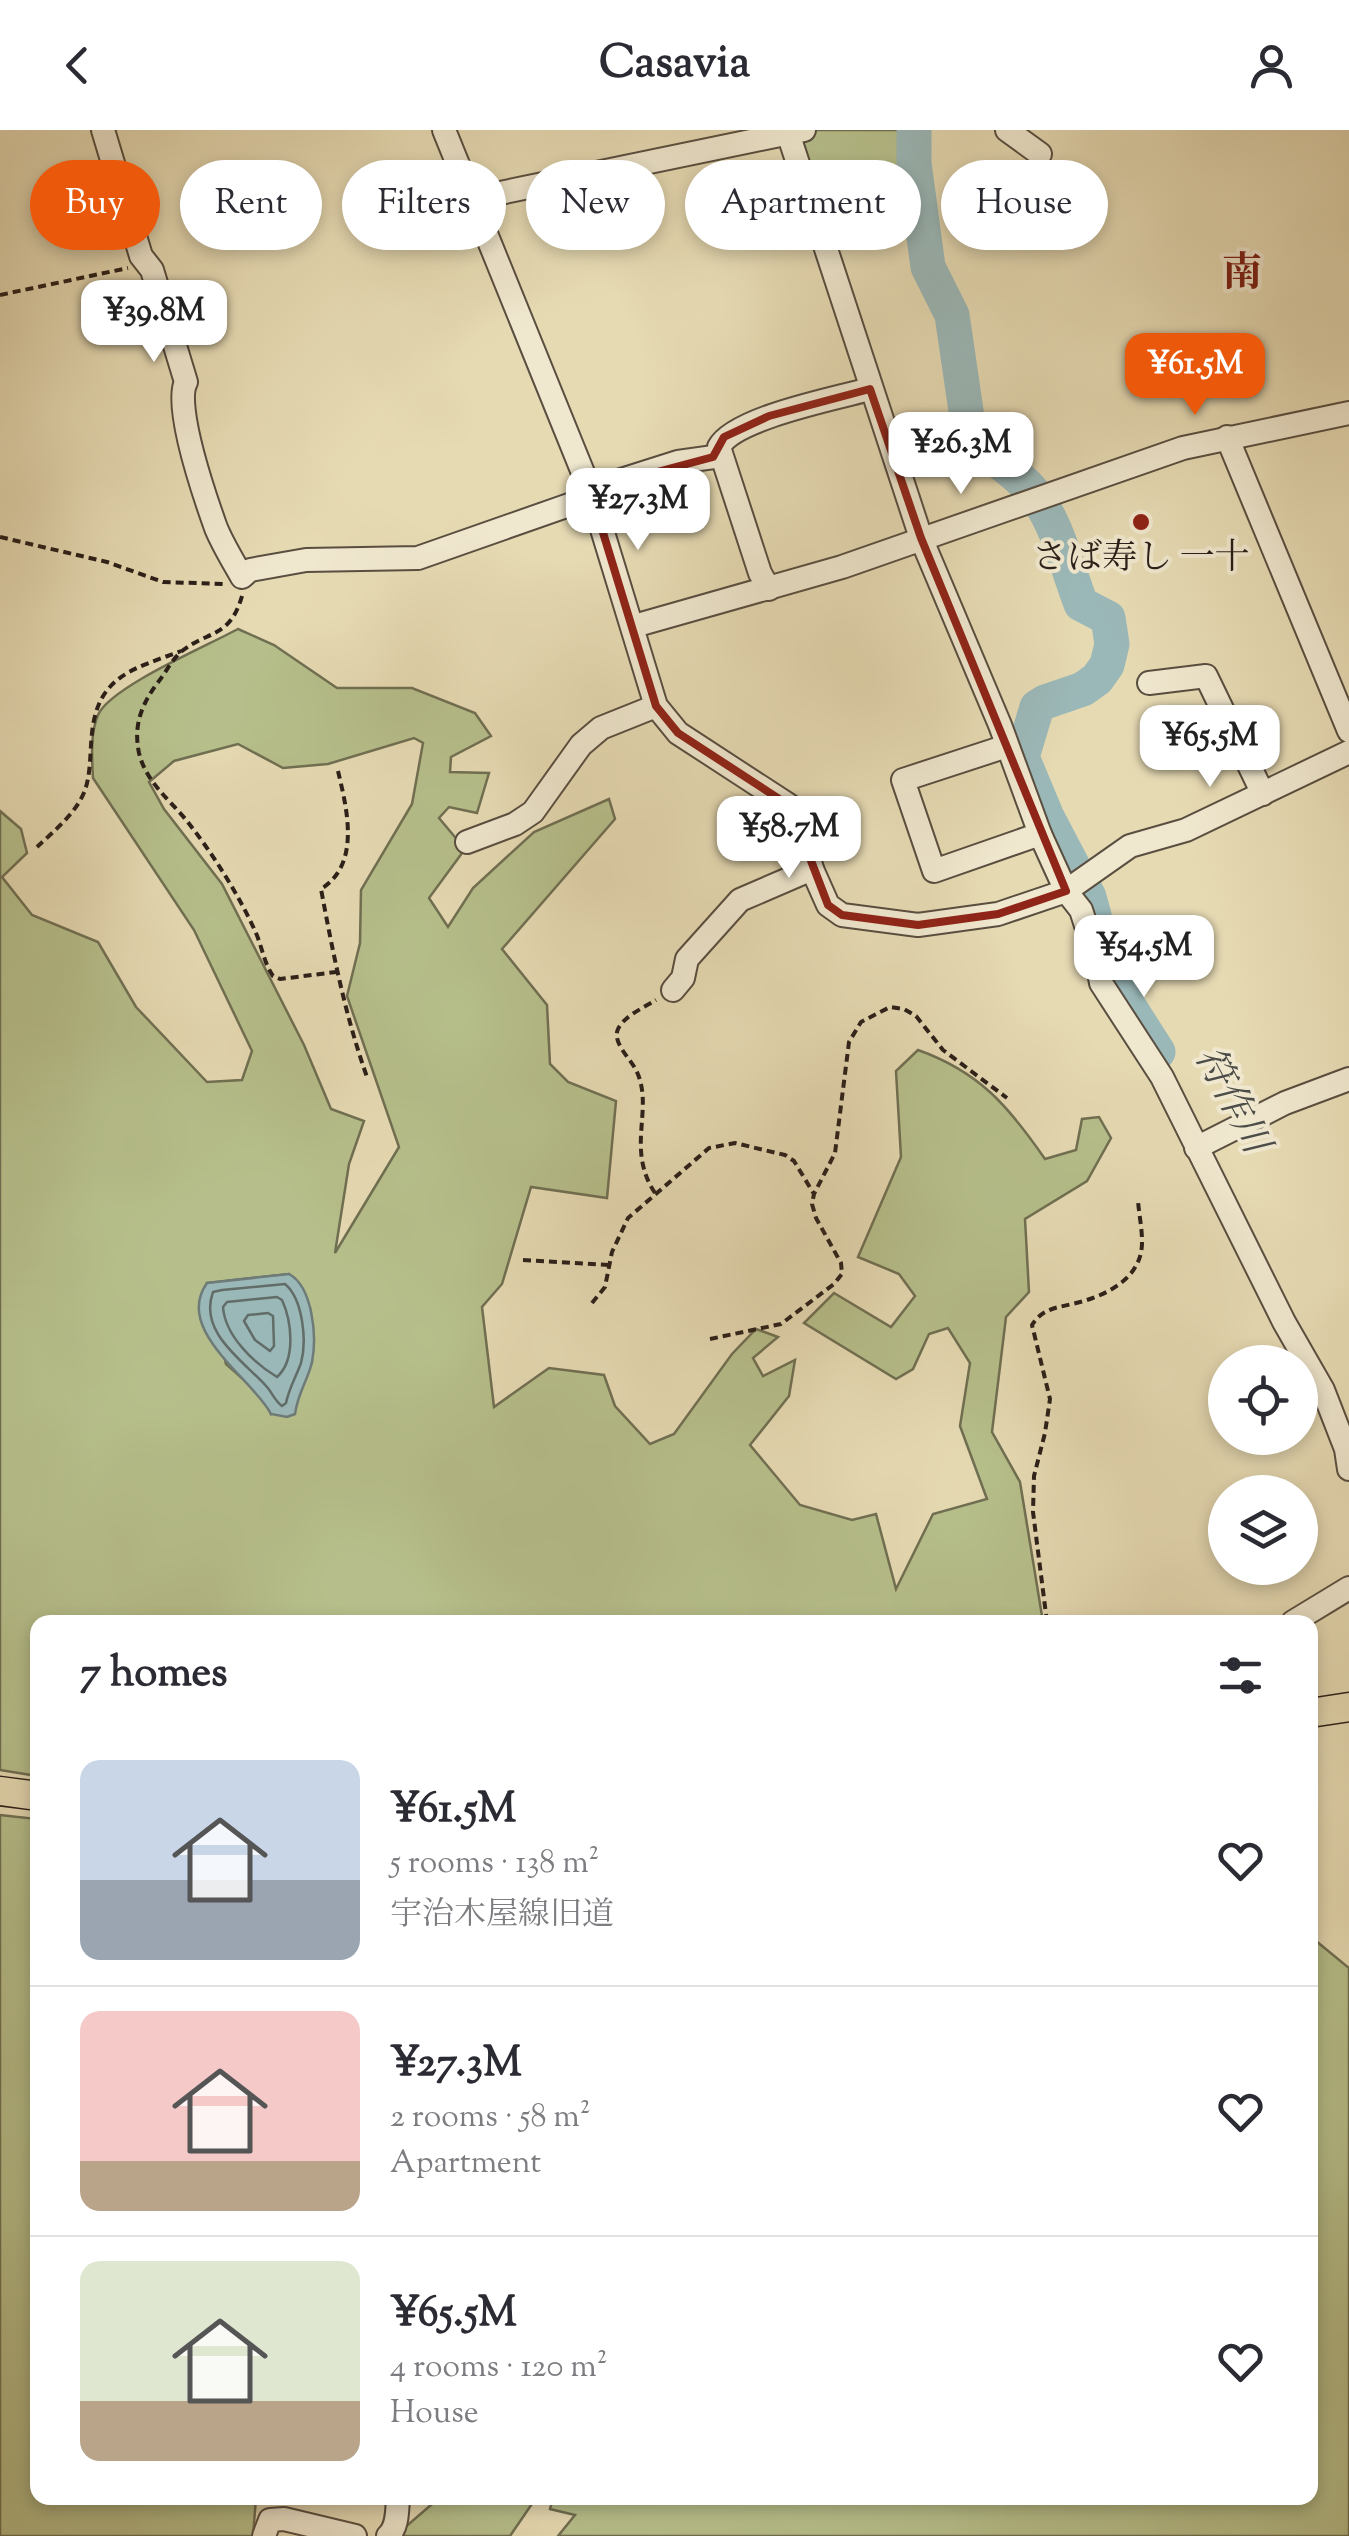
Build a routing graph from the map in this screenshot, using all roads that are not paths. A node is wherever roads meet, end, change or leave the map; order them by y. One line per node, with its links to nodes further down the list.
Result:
1 (102, 130): 13 (street)
2 (444, 130): 6 (street)
3 (1007, 130): 5 (street)
4 (793, 131): 7 (street); 9 (street)
5 (1040, 154)
6 (456, 160)
7 (506, 192)
8 (492, 250): 13 (street)
9 (870, 389): 12 (street); 14 (street)
10 (1349, 413): 11 (street)
11 (1227, 437): 14 (street); 19 (street)
12 (721, 456): 13 (street); 15 (street)
13 (591, 493): 16 (street)
14 (921, 538): 15 (street); 20 (street)
15 (769, 589): 16 (street)
16 (634, 626): 18 (street)
17 (1149, 683): 22 (street)
18 (656, 706): 24 (street); 25 (street)
19 (1349, 731)
20 (1007, 746): 23 (street); 23 (street)
21 (1349, 752): 22 (street)
22 (1264, 794): 26 (street)
23 (1040, 834): 26 (street)
24 (467, 842)
25 (812, 870): 26 (street); 27 (street)
26 (1067, 890): 29 (street)
27 (673, 990)
28 (1349, 1078): 29 (street)
29 (1197, 1148): 30 (street)
30 (1348, 1454)
31 (1349, 1588): 32 (street)
32 (1305, 1615)
33 (1349, 1706): 34 (main road)
34 (1318, 1712)
35 (0, 1791): 36 (main road)
36 (30, 1795)
37 (397, 2505): 40 (street)
38 (264, 2536): 39 (street)
39 (355, 2536)
40 (388, 2536)

